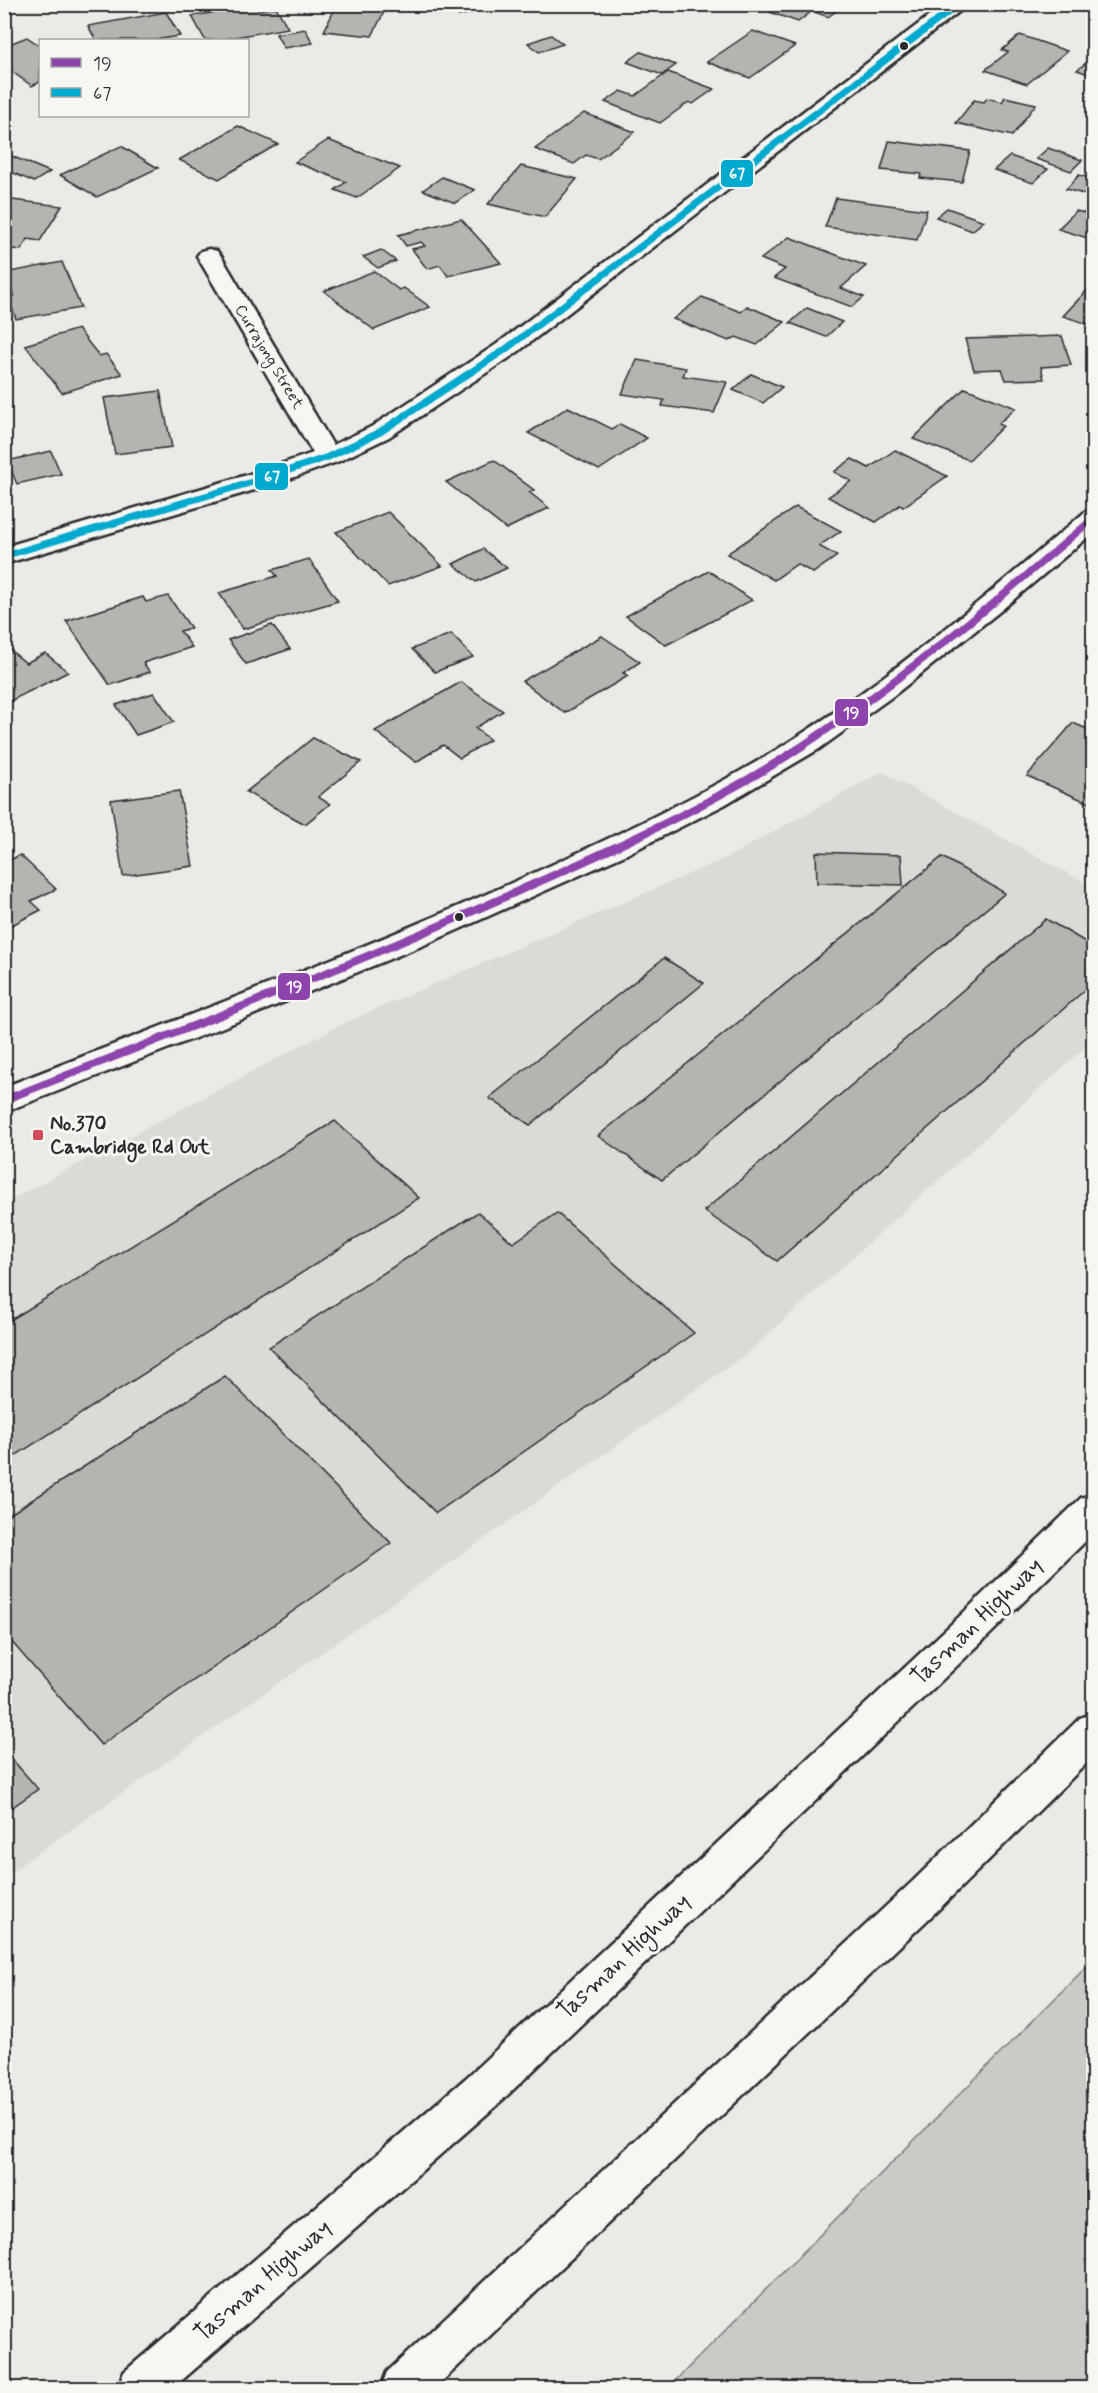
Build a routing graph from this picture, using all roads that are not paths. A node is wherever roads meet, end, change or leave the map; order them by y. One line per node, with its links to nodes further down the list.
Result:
1 (959, 4): 3 (main road)
2 (209, 256): 3 (main road, Currajong Street)
3 (328, 457): 5 (main road)
4 (1094, 518): 6 (main road)
5 (4, 556)
6 (4, 1100)
7 (1094, 1509): 9 (main road, Tasman Highway)
8 (1094, 1730): 10 (main road)
9 (140, 2388)
10 (402, 2388)

